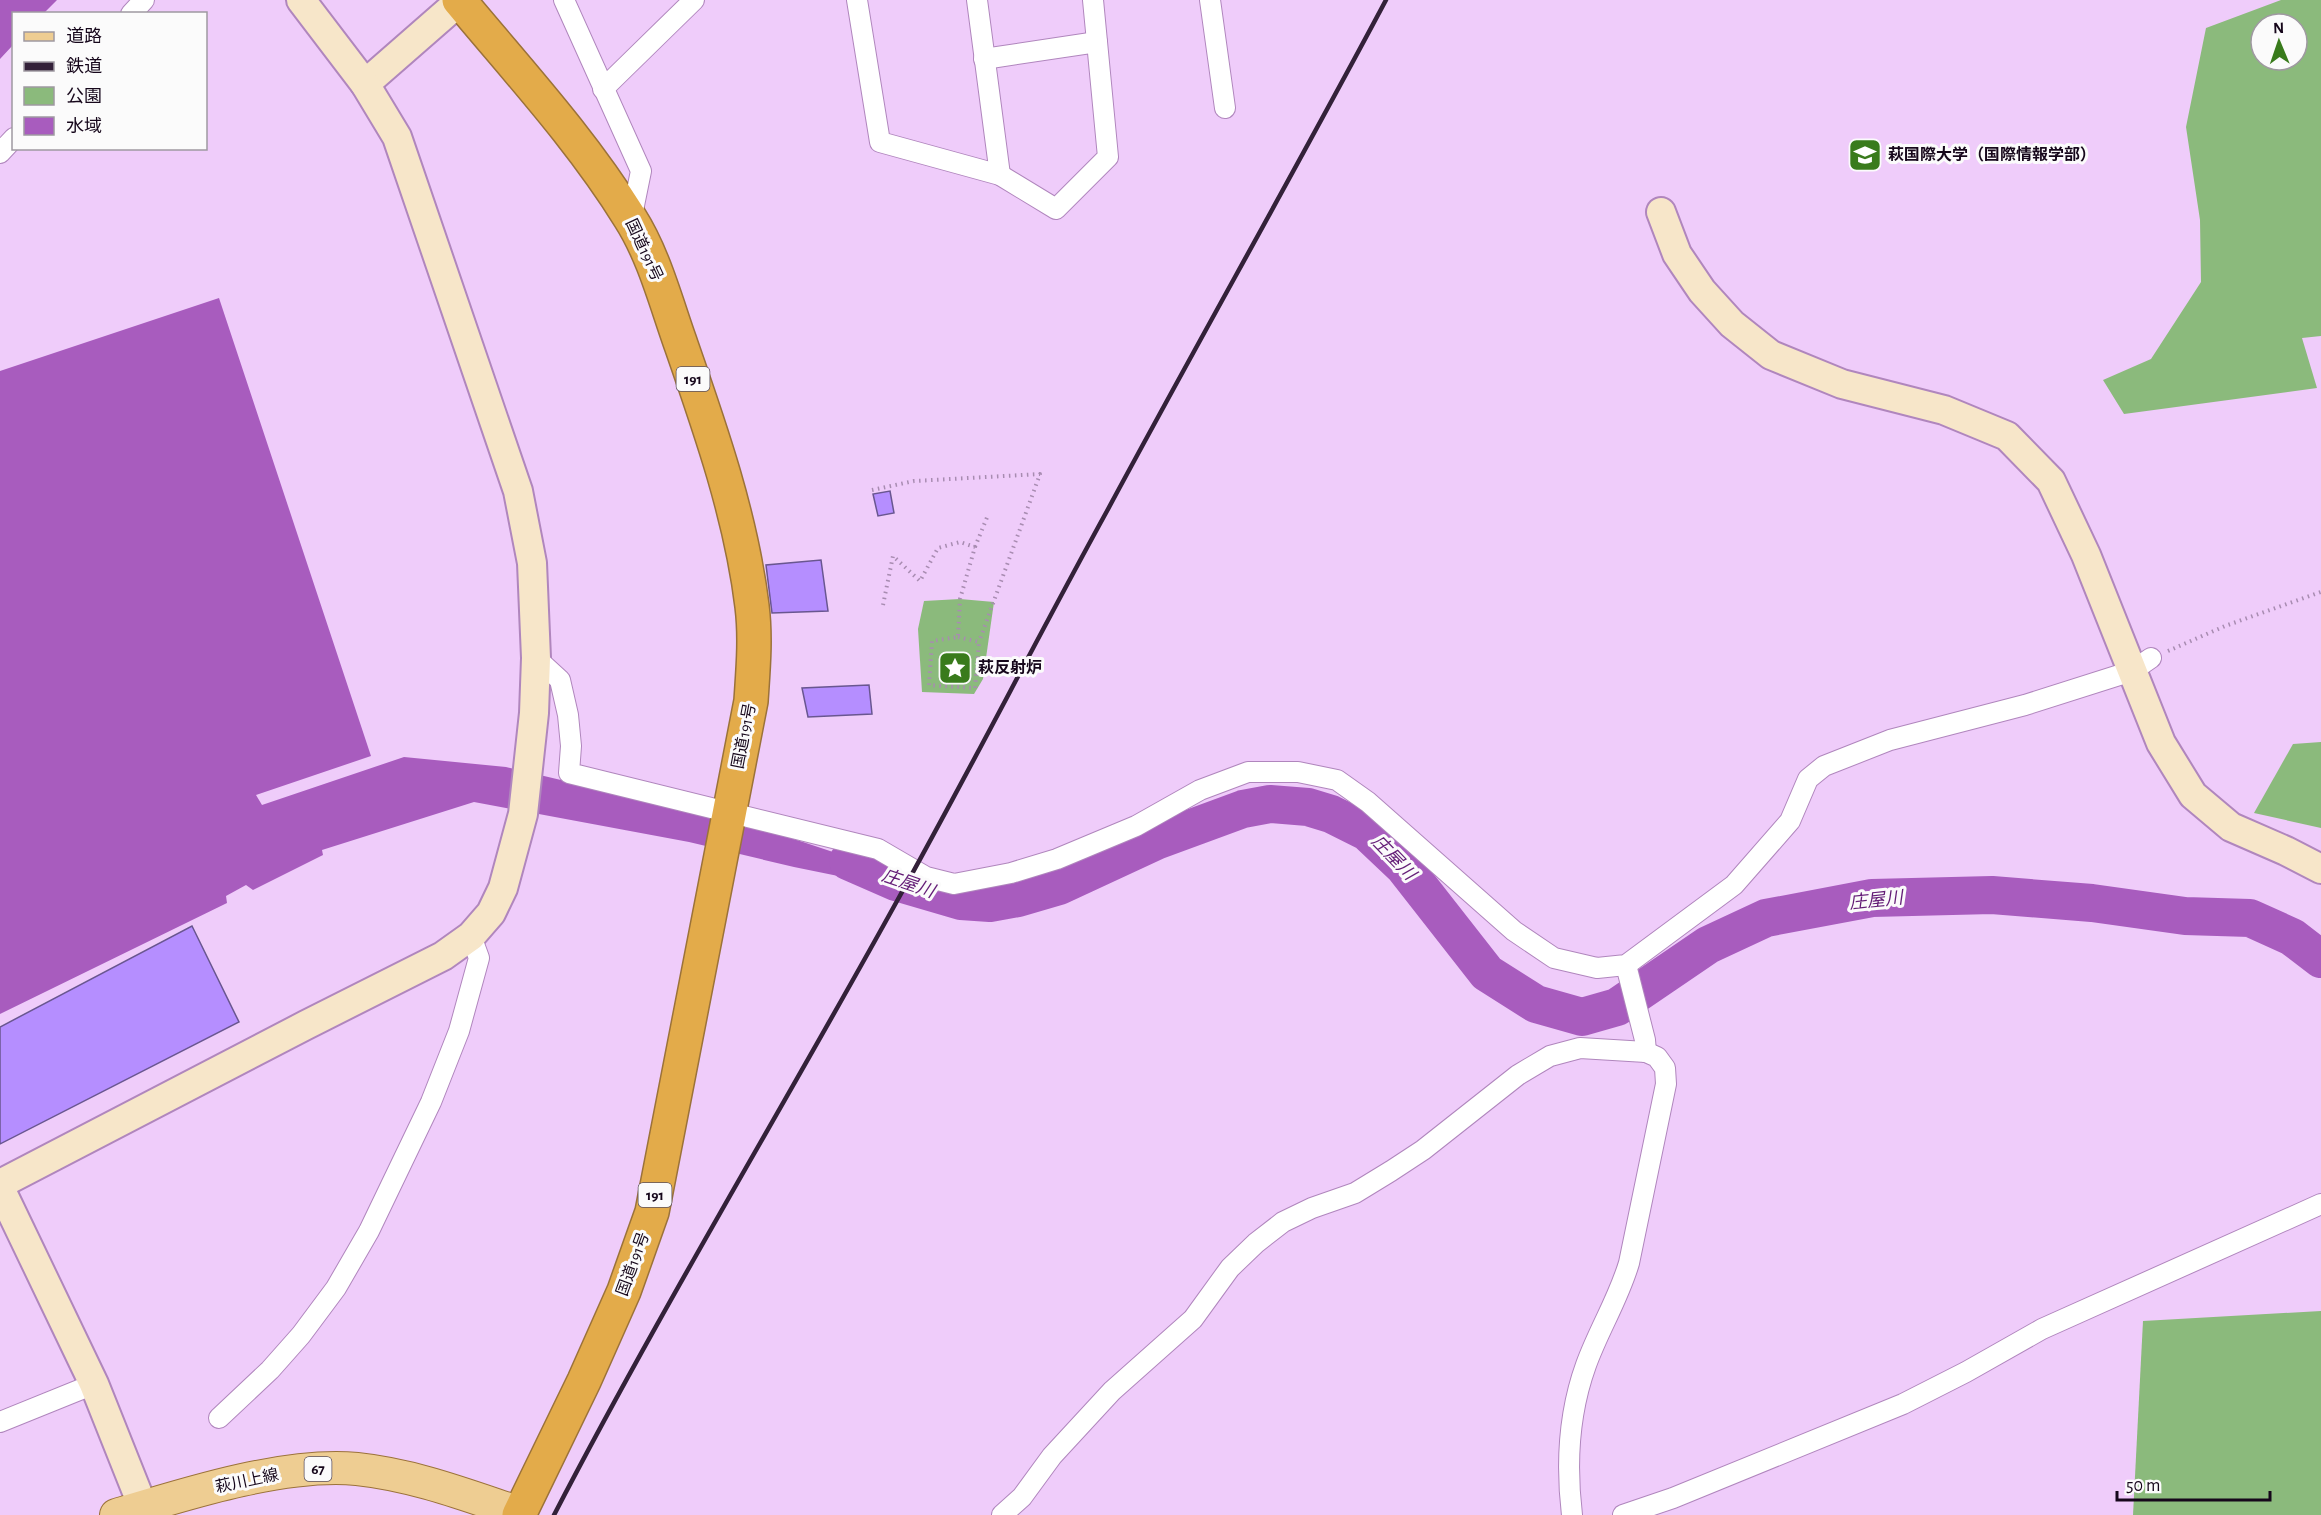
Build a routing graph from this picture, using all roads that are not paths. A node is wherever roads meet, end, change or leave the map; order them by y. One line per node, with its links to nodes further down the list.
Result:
1 (144, 0): 10 (street)
2 (301, 0): 13 (street)
3 (459, 0): 13 (street); 20 (highway, 国道191号 / 191)
4 (564, 0): 14 (street)
5 (694, 0): 14 (street)
6 (857, 0): 18 (street)
7 (977, 0): 12 (street)
8 (1093, 0): 11 (street)
9 (1210, 0): 15 (street)
10 (133, 12)
11 (1097, 42): 12 (street); 18 (street)
12 (984, 59): 18 (street)
13 (365, 84): 21 (street)
14 (603, 89): 20 (street)
15 (1225, 108)
16 (12, 140): 17 (street)
17 (0, 153)
18 (1000, 175)
19 (1661, 212): 22 (street)
20 (632, 220): 23 (highway, 国道191号 / 191)
21 (536, 658): 23 (street); 25 (street)
22 (2142, 665): 24 (street); 26 (street)
23 (728, 815): 26 (street); 34 (highway, 国道191号 / 191)
24 (2321, 869)
25 (471, 936): 28 (street); 31 (street)
26 (1626, 965): 27 (street)
27 (1646, 1052): 35 (street); 36 (street)
28 (0, 1186): 30 (street)
29 (2321, 1204): 37 (street)
30 (94, 1384): 32 (street); 33 (street)
31 (219, 1418)
32 (0, 1422)
33 (129, 1511): 34 (main road, 萩川上線 / 67)
34 (519, 1514)
35 (1002, 1515)
36 (1572, 1515)
37 (1623, 1515)

